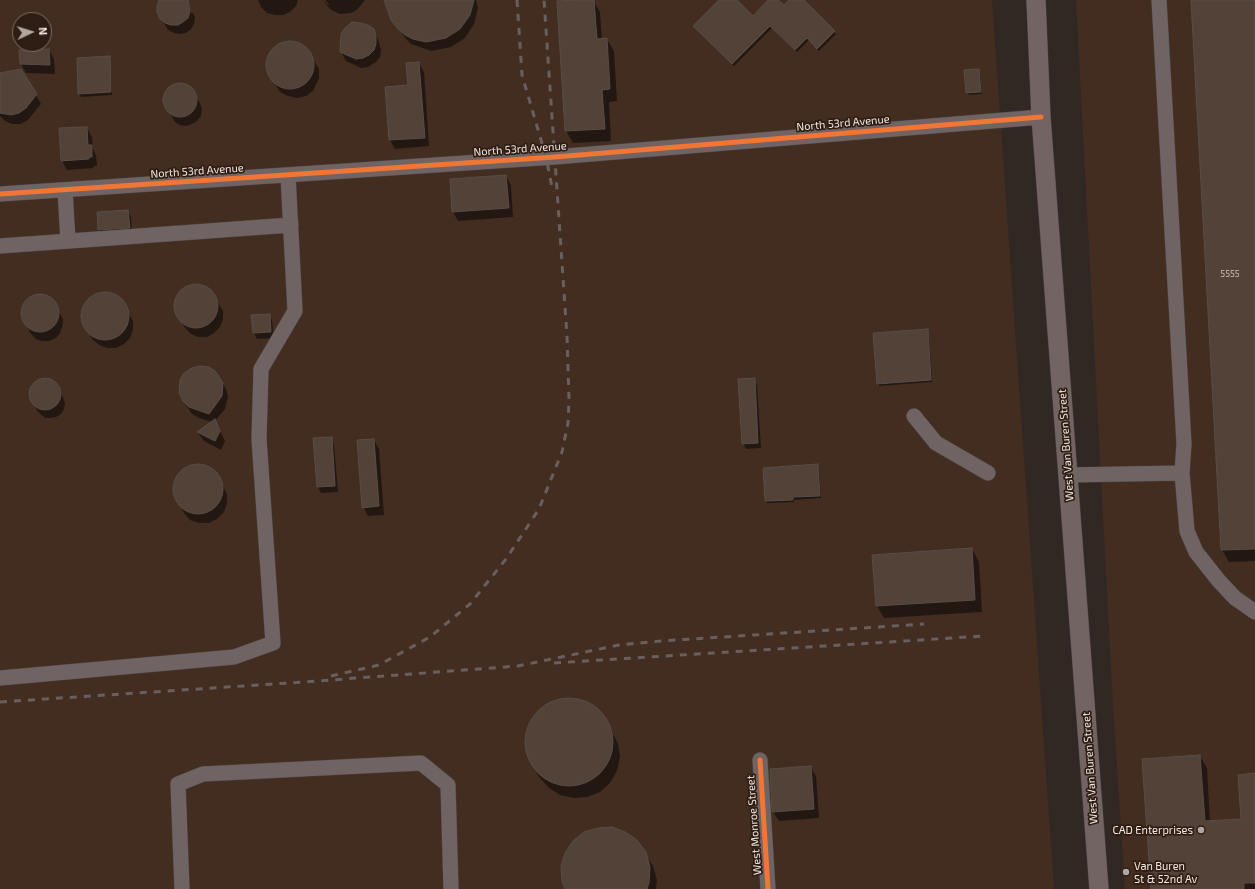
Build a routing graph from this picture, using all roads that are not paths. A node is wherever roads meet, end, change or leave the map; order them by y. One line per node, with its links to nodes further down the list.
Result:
1 (1036, 0): 3 (main road, West Van Buren Street)
2 (1159, 0): 12 (street)
3 (1041, 117): 4 (street, North 53rd Avenue); 13 (main road, West Van Buren Street)
4 (288, 175): 5 (street, North 53rd Avenue); 7 (street)
5 (64, 190): 6 (street, North 53rd Avenue); 8 (street)
6 (0, 194)
7 (292, 225): 8 (street); 15 (street)
8 (68, 241): 9 (street)
9 (0, 246)
10 (914, 416): 11 (street)
11 (988, 473)
12 (1182, 473): 13 (street); 14 (street)
13 (1068, 476): 20 (main road, West Van Buren Street)
14 (1255, 612)
15 (0, 678)
16 (760, 760): 19 (street, West Monroe Street)
17 (182, 889): 18 (street)
18 (451, 889)
19 (768, 889)
20 (1099, 889)

